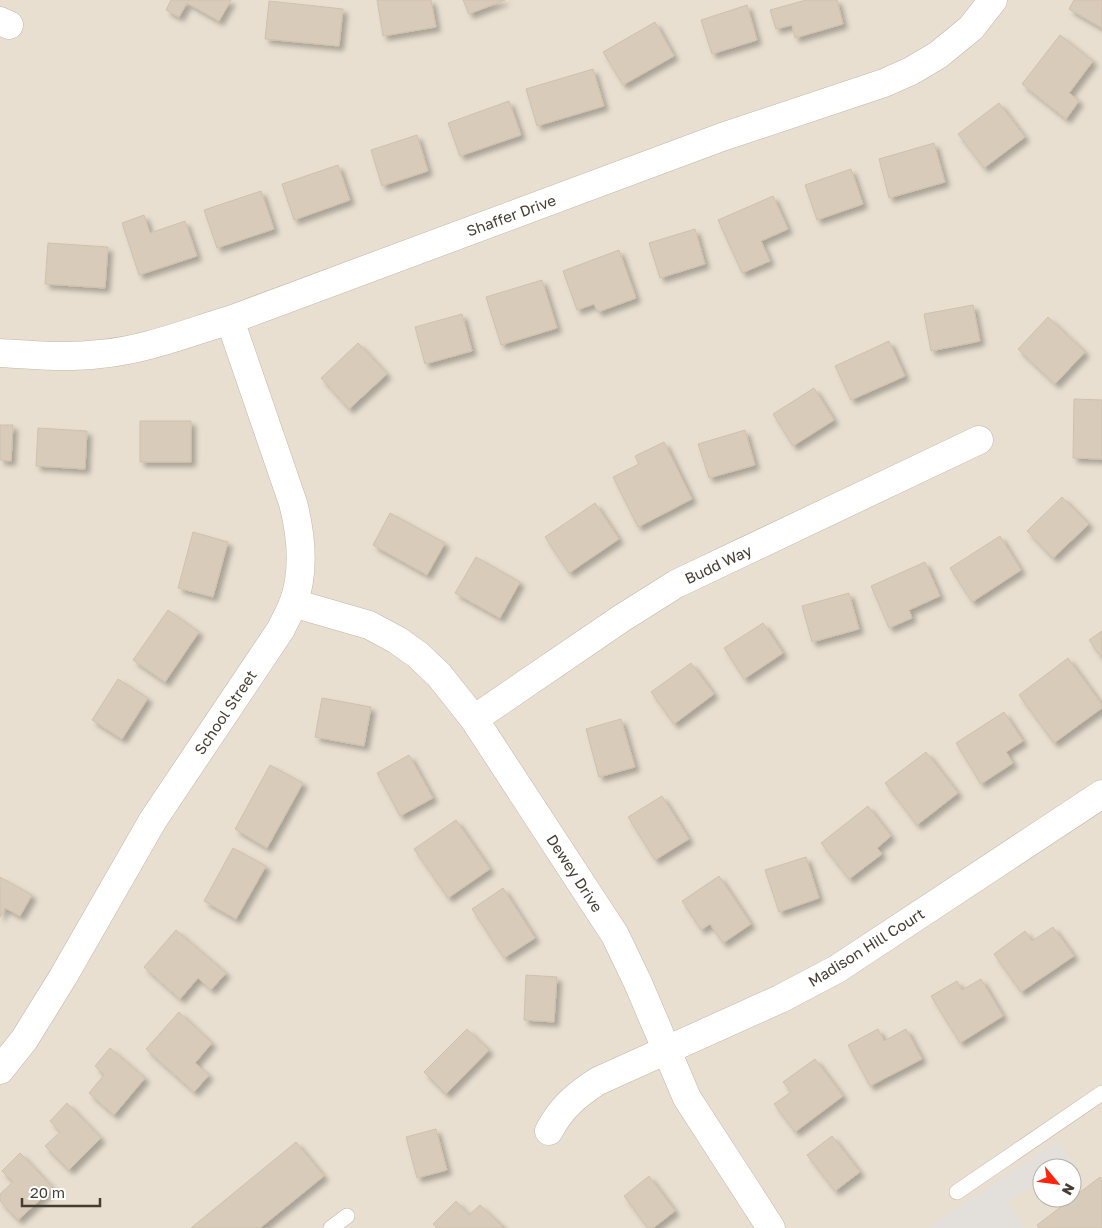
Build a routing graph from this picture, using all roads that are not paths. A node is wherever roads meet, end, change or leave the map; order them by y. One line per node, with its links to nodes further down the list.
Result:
1 (993, 0): 2 (street, Shaffer Drive)
2 (230, 320): 3 (street, Shaffer Drive); 5 (street, School Street)
3 (0, 353)
4 (979, 440): 6 (street, Budd Way)
5 (293, 603): 6 (street, Dewey Drive); 9 (street, School Street)
6 (474, 719): 8 (street, Dewey Drive)
7 (1102, 794): 8 (street, Madison Hill Court)
8 (665, 1050): 11 (street, Madison Hill Court); 15 (street, Dewey Drive)
9 (0, 1070)
10 (1102, 1093): 12 (lane)
11 (549, 1131)
12 (957, 1192)
13 (347, 1216): 14 (lane)
14 (331, 1228)
15 (771, 1228)

